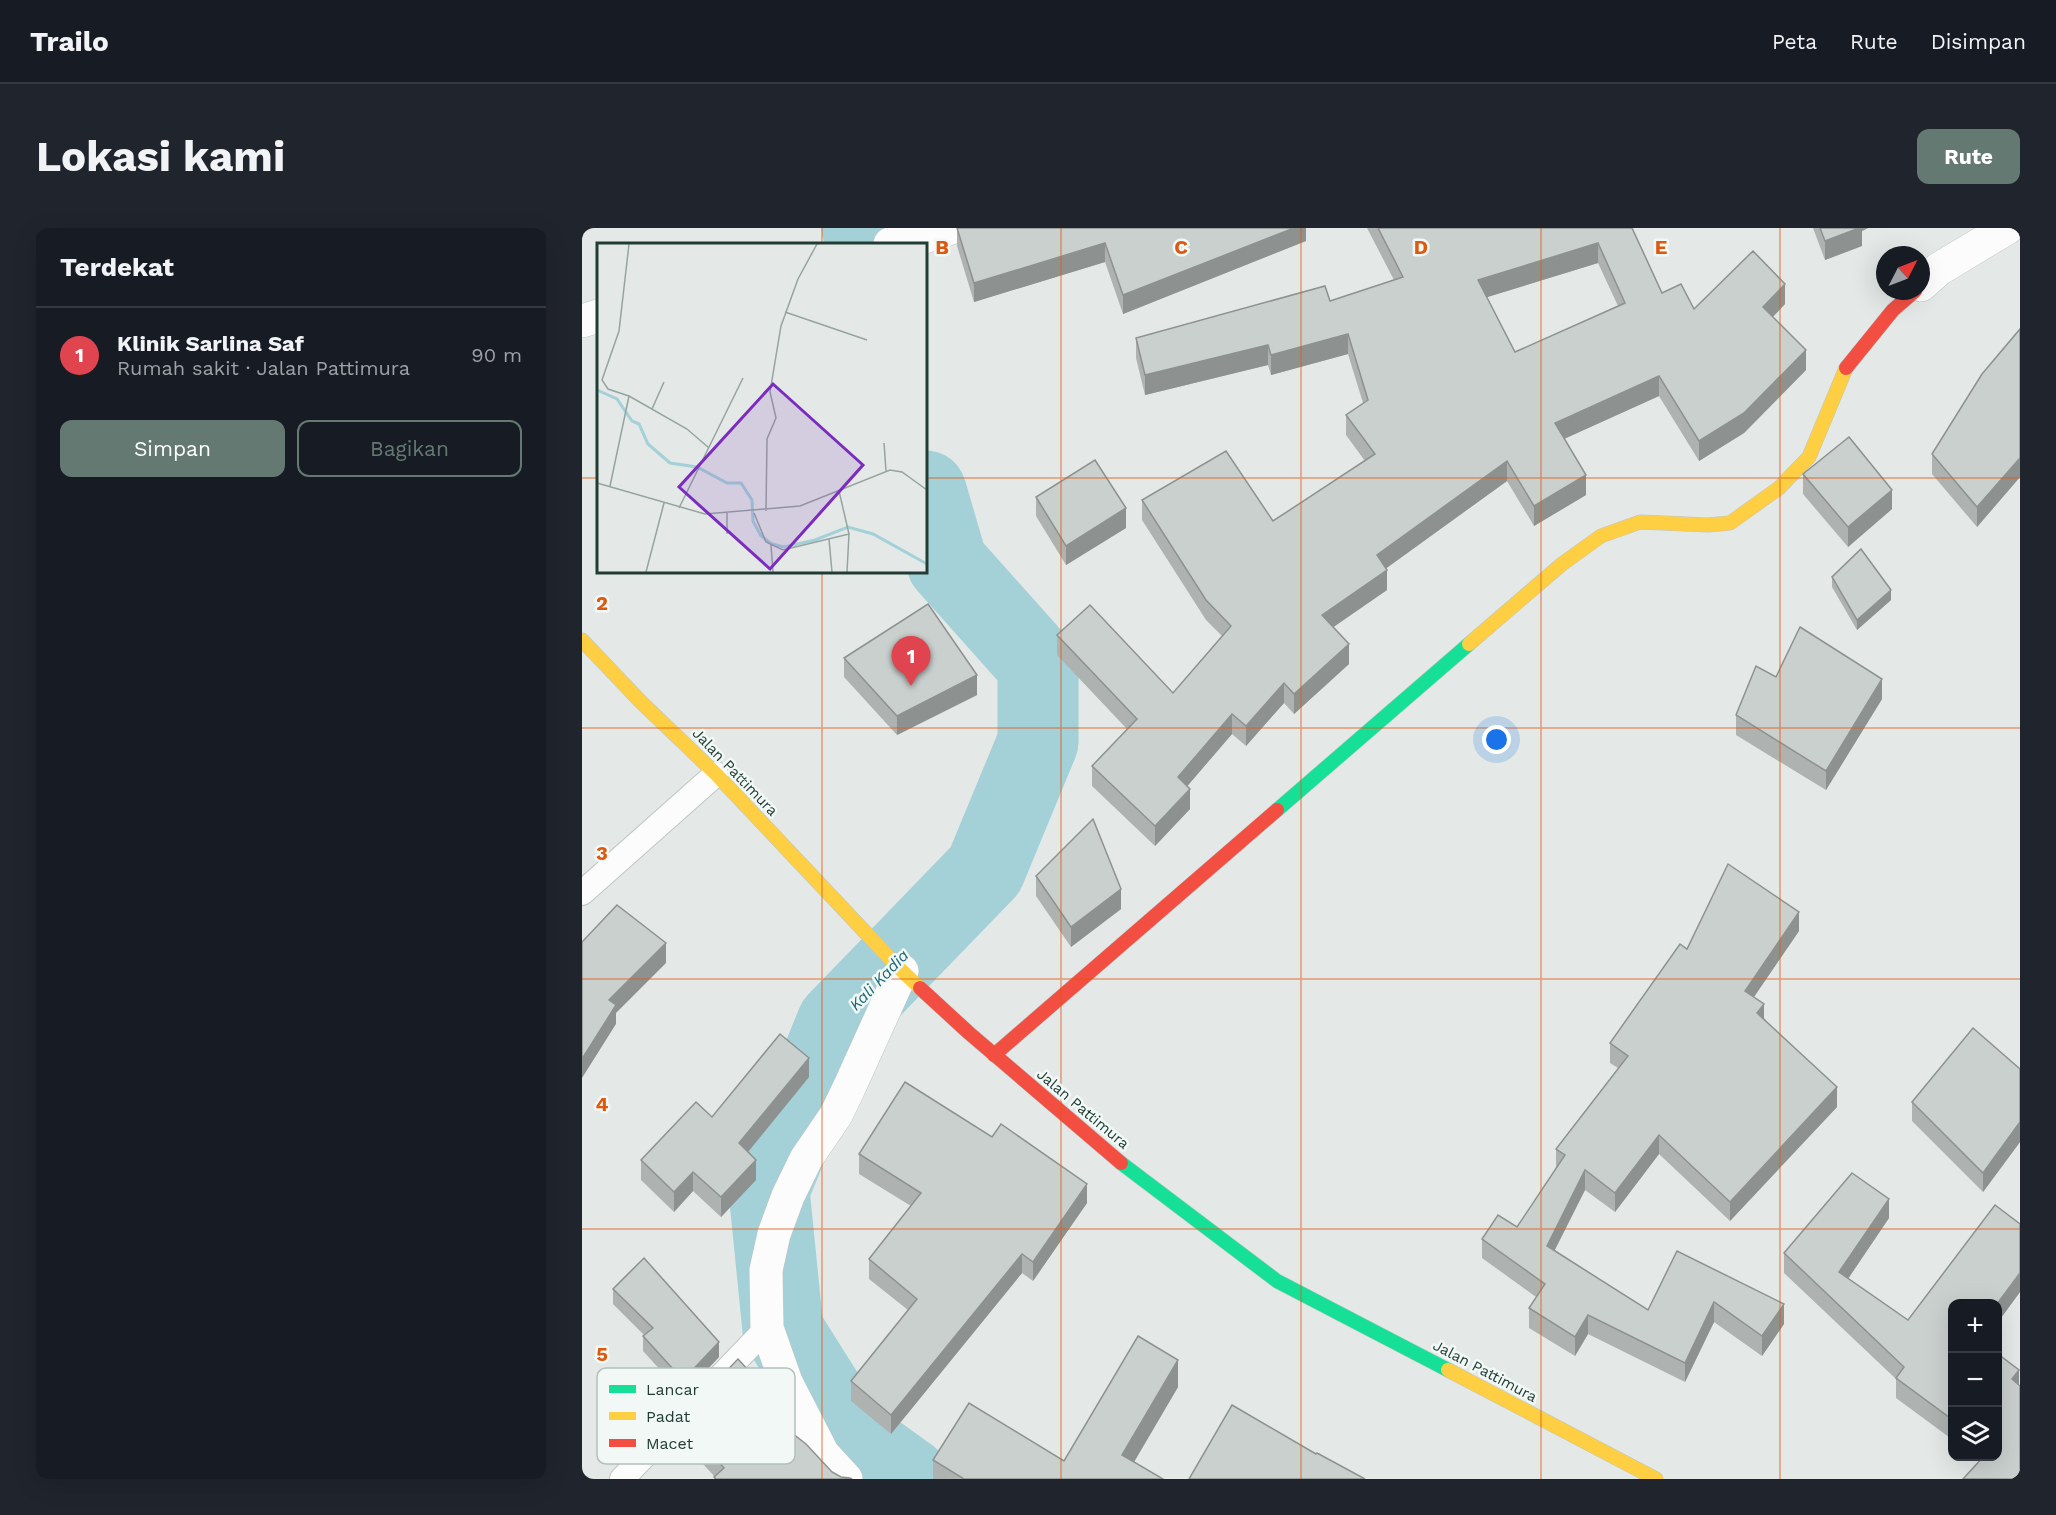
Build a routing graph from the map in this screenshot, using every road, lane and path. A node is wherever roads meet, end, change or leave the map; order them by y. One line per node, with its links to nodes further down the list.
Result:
1 (951, 228): 3 (street)
2 (2007, 228): 4 (street)
3 (905, 242)
4 (1930, 277)
5 (1905, 300): 12 (main road)
6 (597, 316): 7 (street)
7 (582, 321)
8 (582, 640): 9 (main road, Jalan Pattimura)
9 (716, 774): 10 (lane); 11 (main road, Jalan Pattimura)
10 (582, 893)
11 (908, 976): 12 (main road, Jalan Pattimura); 13 (street)
12 (994, 1055): 20 (main road, Jalan Pattimura)
13 (767, 1328): 14 (lane); 15 (street)
14 (729, 1368)
15 (781, 1368)
16 (795, 1399): 19 (street)
17 (636, 1464): 18 (lane)
18 (622, 1479)
19 (846, 1479)
20 (1656, 1479)

